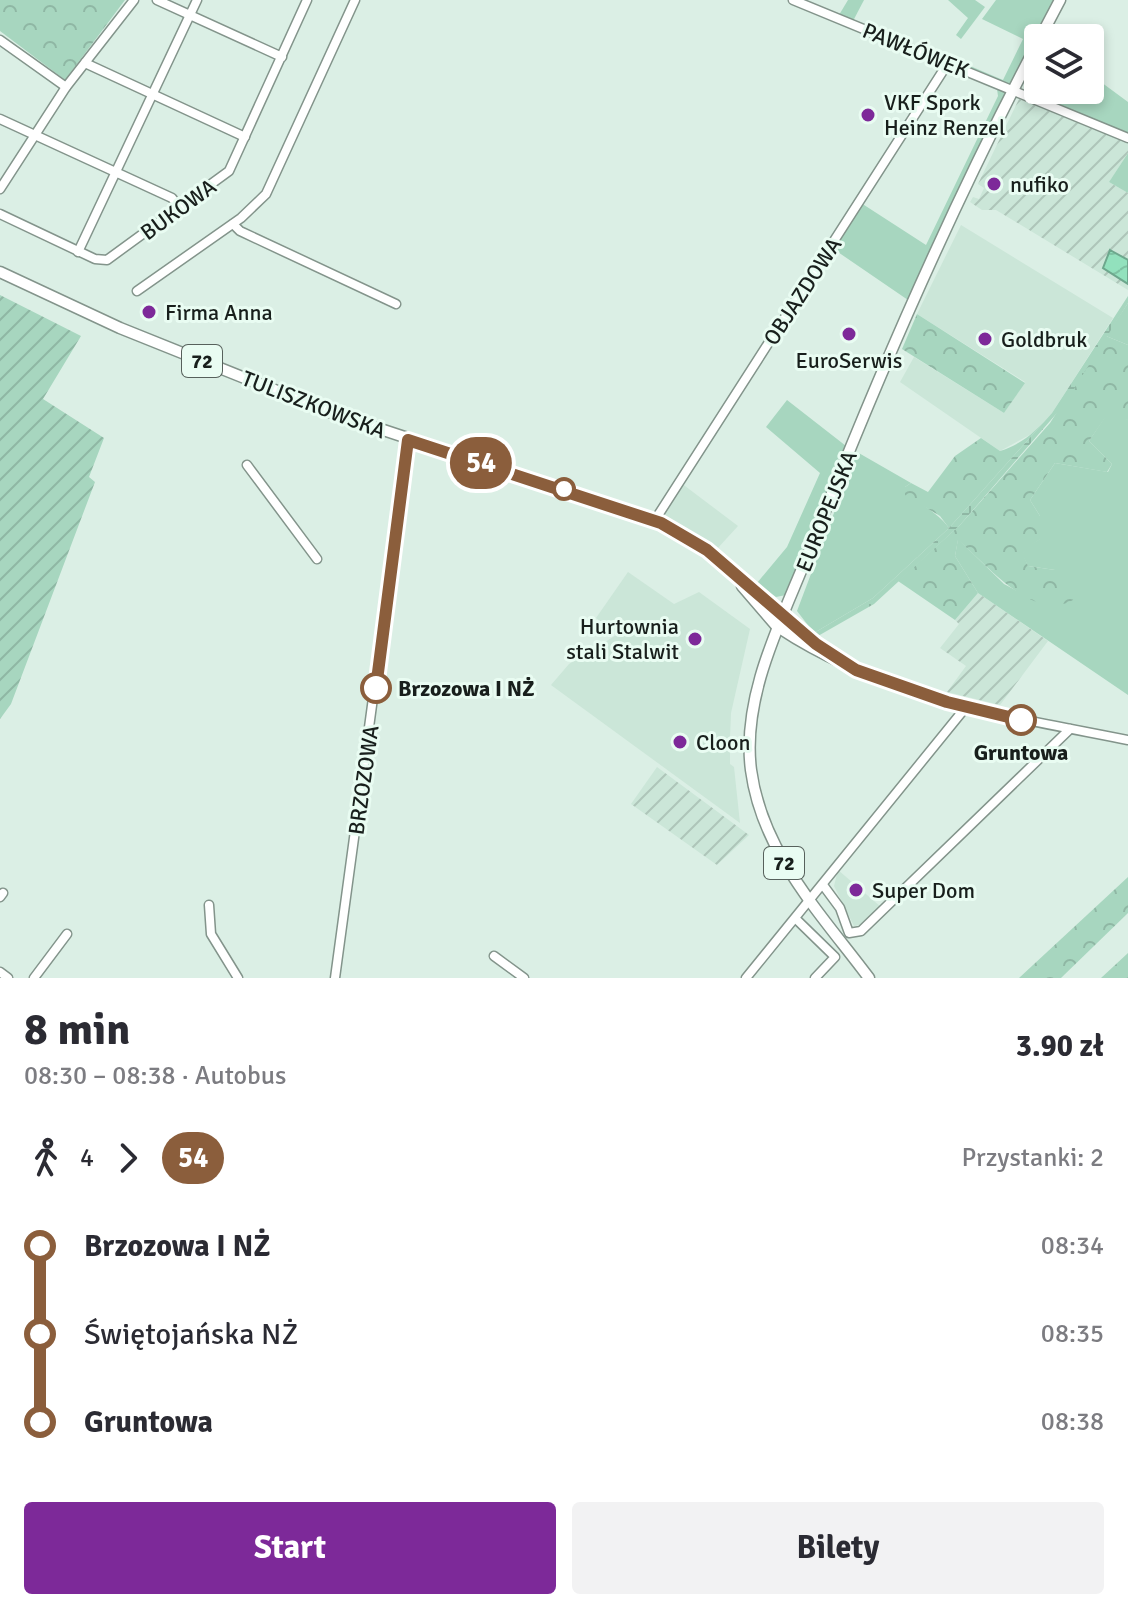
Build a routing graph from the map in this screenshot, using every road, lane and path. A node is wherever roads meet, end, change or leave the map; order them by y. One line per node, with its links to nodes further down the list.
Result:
1 (134, 0): 12 (street)
2 (157, 0): 8 (street)
3 (197, 0): 8 (street)
4 (307, 0): 11 (street, BUKOWA)
5 (355, 0): 26 (street)
6 (793, 0): 13 (street, PAWŁÓWEK)
7 (1060, 0): 9 (main road, EUROPEJSKA)
8 (189, 15): 11 (street); 17 (street)
9 (1047, 24)
10 (0, 40): 15 (street)
11 (282, 57): 20 (street, BUKOWA)
12 (85, 63): 15 (street); 17 (street)
13 (948, 63): 16 (street, PAWŁÓWEK); 33 (street, OBJAZDOWA)
14 (1024, 69): 16 (main road, EUROPEJSKA)
15 (66, 87): 19 (street)
16 (1013, 90): 21 (street, PAWŁÓWEK); 36 (main road, EUROPEJSKA)
17 (152, 94): 20 (street); 22 (street)
18 (0, 119): 19 (street)
19 (37, 136): 22 (street); 23 (street)
20 (245, 137): 24 (street, BUKOWA)
21 (1128, 138)
22 (116, 172): 24 (street); 27 (street)
23 (0, 189)
24 (180, 208): 27 (street, BUKOWA)
25 (0, 214): 27 (street, BUKOWA)
26 (233, 224): 29 (street); 30 (street)
27 (78, 252)
28 (0, 272): 31 (main road, TULISZKOWSKA / 72)
29 (137, 291)
30 (396, 304)
31 (408, 440): 33 (main road, 72); 52 (street, BRZOZOWA)
32 (247, 465): 34 (street)
33 (655, 520): 35 (main road, 72)
34 (317, 559)
35 (735, 574): 36 (main road, 72); 37 (main road, 72)
36 (784, 617): 37 (main road, EUROPEJSKA / 72); 38 (street)
37 (779, 629): 38 (street); 43 (main road, EUROPEJSKA / 72)
38 (856, 670): 39 (street)
39 (966, 707): 40 (street); 42 (street)
40 (1070, 729): 41 (street); 42 (street)
41 (1128, 740)
42 (823, 885): 43 (street)
43 (810, 900): 45 (street); 56 (main road, EUROPEJSKA / 72)
44 (209, 905): 51 (street)
45 (796, 919): 54 (street); 55 (street)
46 (67, 934): 50 (street)
47 (494, 956): 53 (street)
48 (0, 972): 49 (street)
49 (8, 978)
50 (34, 978)
51 (238, 978)
52 (335, 978)
53 (524, 978)
54 (746, 978)
55 (815, 978)
56 (869, 978)

